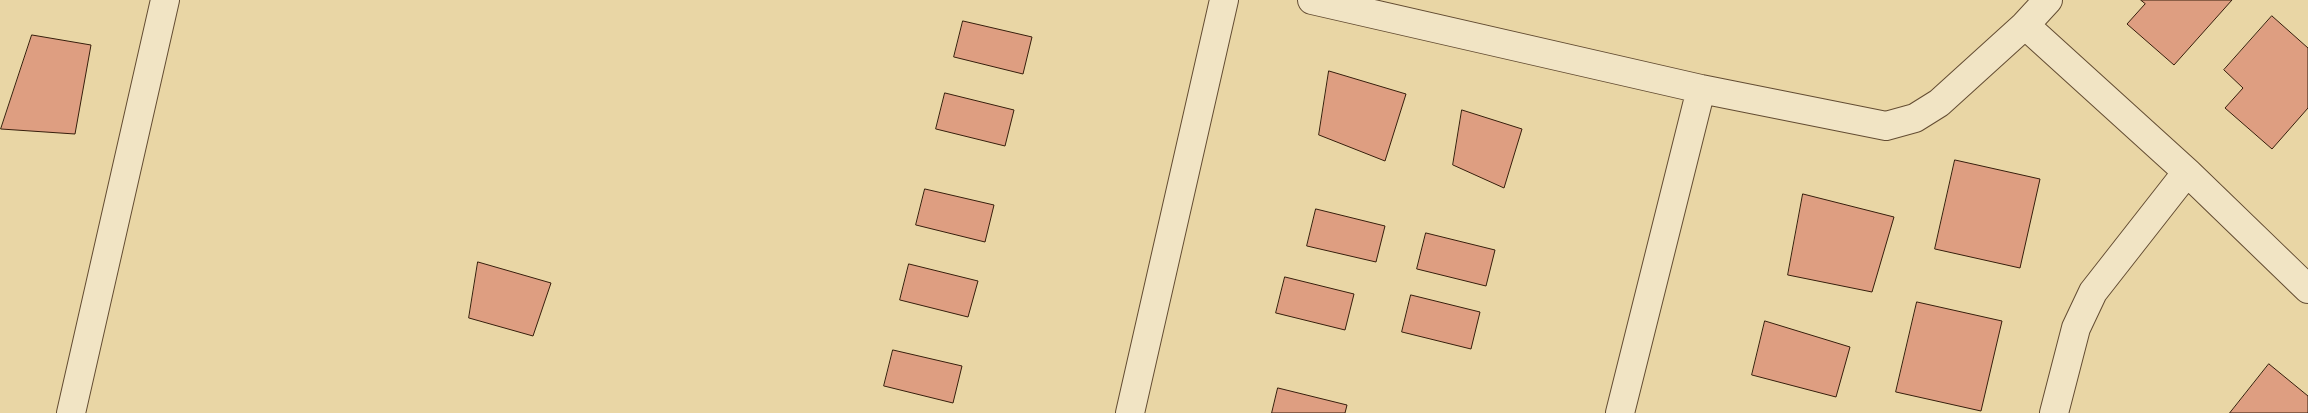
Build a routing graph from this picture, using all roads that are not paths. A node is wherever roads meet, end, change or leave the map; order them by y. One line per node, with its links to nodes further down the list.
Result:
1 (165, 0): 9 (street)
2 (1224, 0): 10 (street)
3 (1312, 0): 6 (street)
4 (2048, 0): 5 (street)
5 (2025, 25): 6 (street); 7 (street)
6 (1700, 90): 11 (street)
7 (2187, 172): 8 (street); 12 (street)
8 (2308, 289)
9 (71, 413)
10 (1130, 413)
11 (1620, 413)
12 (2054, 413)

